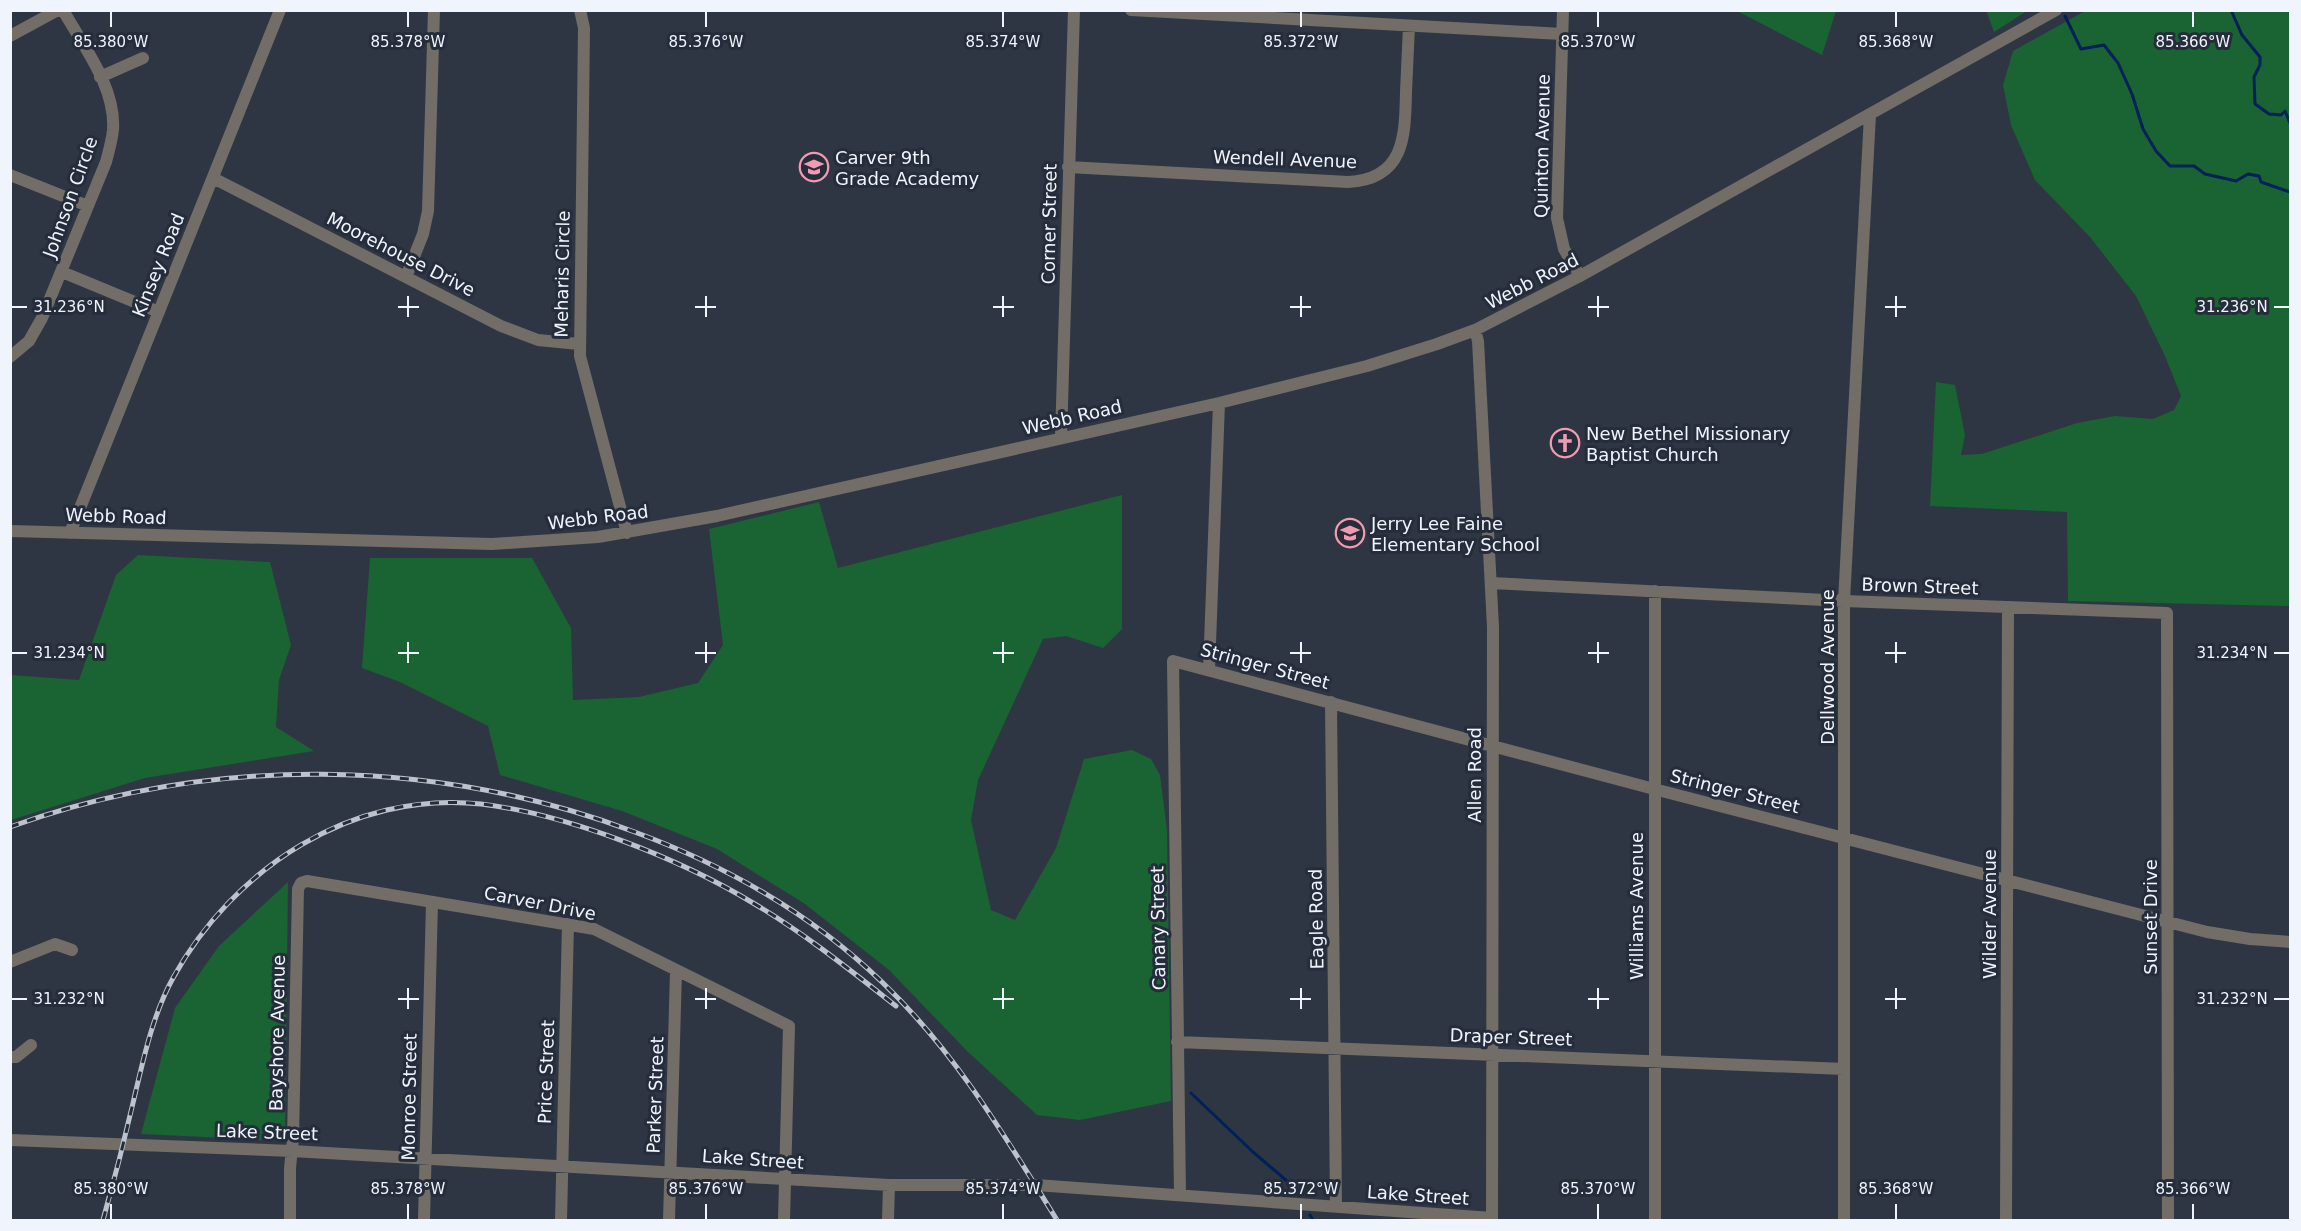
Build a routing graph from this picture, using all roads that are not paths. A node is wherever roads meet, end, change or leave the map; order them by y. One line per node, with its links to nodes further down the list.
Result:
1 (58, 10): 12 (street)
2 (63, 10): 14 (street, Johnson Circle)
3 (280, 10): 18 (street, Kinsey Road)
4 (434, 10): 22 (street)
5 (579, 10): 25 (street, Meharis Circle)
6 (1074, 10): 16 (street, Corner Street)
7 (1131, 10): 10 (street)
8 (1563, 10): 11 (street, Quinton Avenue)
9 (2056, 10): 15 (street, Webb Road)
10 (1409, 26): 11 (street); 16 (street, Wendell Avenue)
11 (1563, 34): 21 (street, Quinton Avenue)
12 (10, 36)
13 (143, 58): 14 (street)
14 (100, 77): 19 (street, Johnson Circle)
15 (1870, 115): 21 (street, Webb Road); 34 (street, Dellwood Avenue)
16 (1068, 167): 28 (street, Corner Street)
17 (10, 175): 19 (street)
18 (213, 178): 22 (street, Moorehouse Drive); 23 (street, Kinsey Road)
19 (88, 206): 20 (street, Johnson Circle)
20 (62, 272): 23 (street); 26 (street, Johnson Circle)
21 (1580, 276): 24 (street, Webb Road)
22 (406, 277): 25 (street, Moorehouse Drive)
23 (159, 312): 30 (street, Kinsey Road)
24 (1475, 330): 27 (street, Webb Road); 32 (street, Allen Road)
25 (579, 344): 31 (street, Meharis Circle)
26 (10, 357)
27 (1219, 403): 28 (street, Webb Road); 38 (street)
28 (1060, 438): 31 (street, Webb Road)
29 (10, 531): 30 (street, Webb Road)
30 (70, 533): 31 (street, Webb Road)
31 (627, 533)
32 (1492, 583): 33 (street, Brown Street); 40 (street, Allen Road)
33 (1654, 591): 34 (street, Brown Street); 41 (street, Williams Avenue)
34 (1844, 601): 35 (street, Brown Street); 42 (street, Dellwood Avenue)
35 (2008, 607): 36 (street, Brown Street); 43 (street, Wilder Avenue)
36 (2167, 613): 46 (street, Sunset Drive)
37 (1173, 661): 38 (street, Stringer Street); 52 (street, Canary Street)
38 (1209, 670): 39 (street, Stringer Street)
39 (1331, 702): 40 (street, Stringer Street); 54 (street, Eagle Road)
40 (1492, 745): 41 (street, Stringer Street); 55 (street, Allen Road)
41 (1654, 789): 42 (street, Stringer Street); 57 (street, Williams Avenue)
42 (1844, 837): 43 (street, Stringer Street); 58 (street, Dellwood Avenue)
43 (2007, 880): 46 (street, Stringer Street); 77 (street, Wilder Avenue)
44 (301, 883): 45 (street, Carver Drive); 60 (street, Bayshore Avenue)
45 (432, 902): 47 (street, Carver Drive); 61 (street, Monroe Street)
46 (2168, 921): 48 (street, Stringer Street); 78 (street, Sunset Drive)
47 (568, 924): 51 (street, Carver Drive); 62 (street, Price Street)
48 (2290, 942)
49 (72, 950): 50 (street)
50 (10, 962)
51 (676, 971): 63 (street, Parker Street); 64 (street, Carver Drive)
52 (1177, 1041): 54 (street, Draper Street); 66 (street, Canary Street)
53 (31, 1045): 56 (street)
54 (1336, 1047): 55 (street, Draper Street); 67 (street, Eagle Road)
55 (1492, 1054): 57 (street, Draper Street); 68 (street, Allen Road)
56 (10, 1057)
57 (1654, 1060): 58 (street, Draper Street); 75 (street, Williams Avenue)
58 (1844, 1069): 76 (street, Dellwood Avenue)
59 (10, 1140): 60 (street, Lake Street)
60 (292, 1151): 61 (street, Lake Street); 69 (street, Bayshore Avenue)
61 (425, 1158): 62 (street, Lake Street); 70 (street, Monroe Street)
62 (563, 1165): 63 (street, Lake Street); 71 (street, Price Street)
63 (670, 1172): 64 (street, Lake Street); 72 (street, Parker Street)
64 (785, 1179): 65 (street, Lake Street); 73 (street)
65 (889, 1185): 66 (street, Lake Street); 74 (street)
66 (1180, 1195): 67 (street, Lake Street)
67 (1336, 1206): 68 (street, Lake Street)
68 (1492, 1219)
69 (290, 1221)
70 (424, 1221)
71 (561, 1221)
72 (669, 1221)
73 (784, 1221)
74 (888, 1221)
75 (1655, 1221)
76 (1844, 1221)
77 (2006, 1221)
78 (2168, 1221)

